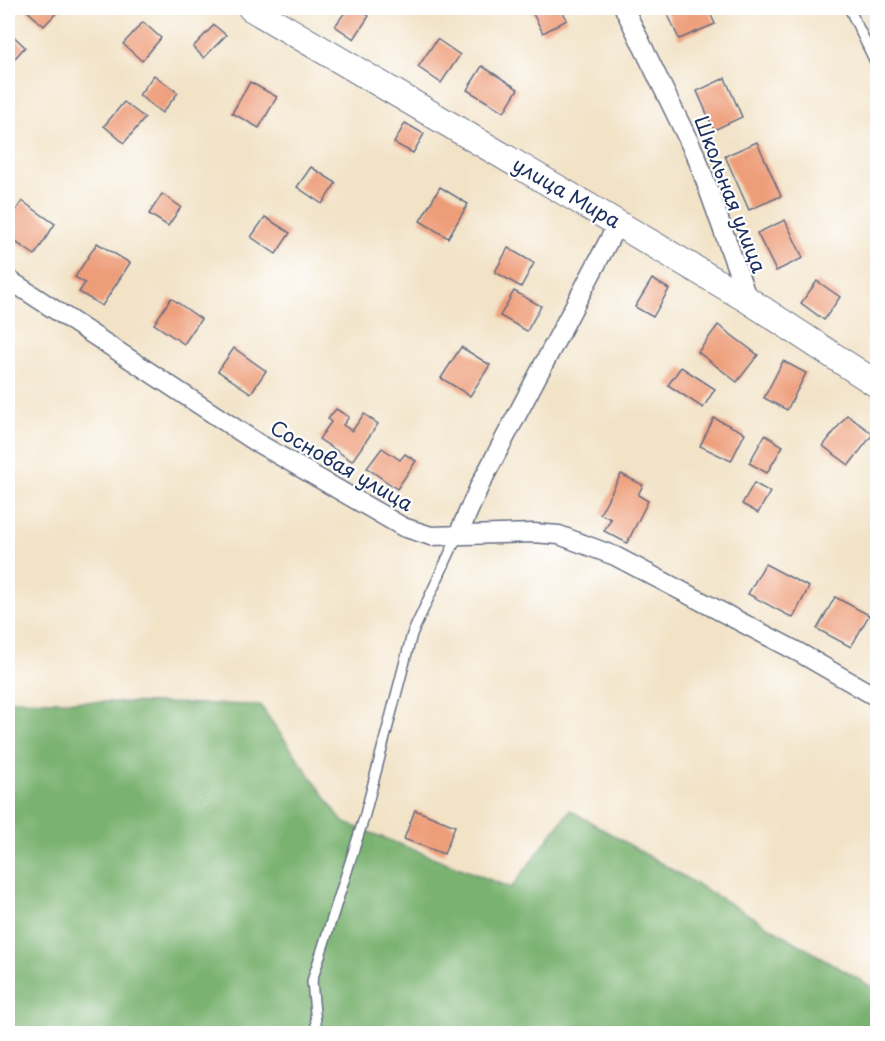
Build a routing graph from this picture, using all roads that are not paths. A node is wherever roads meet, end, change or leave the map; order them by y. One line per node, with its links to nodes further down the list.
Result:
1 (251, 8): 5 (street, улица Мира)
2 (624, 8): 7 (street, Школьная улица)
3 (849, 8): 4 (lane)
4 (878, 68)
5 (618, 222): 7 (street, улица Мира); 9 (street)
6 (8, 279): 9 (street, Сосновая улица)
7 (748, 300): 8 (street, улица Мира)
8 (878, 385)
9 (458, 536): 10 (street, Сосновая улица); 11 (lane)
10 (878, 698)
11 (317, 1034)

